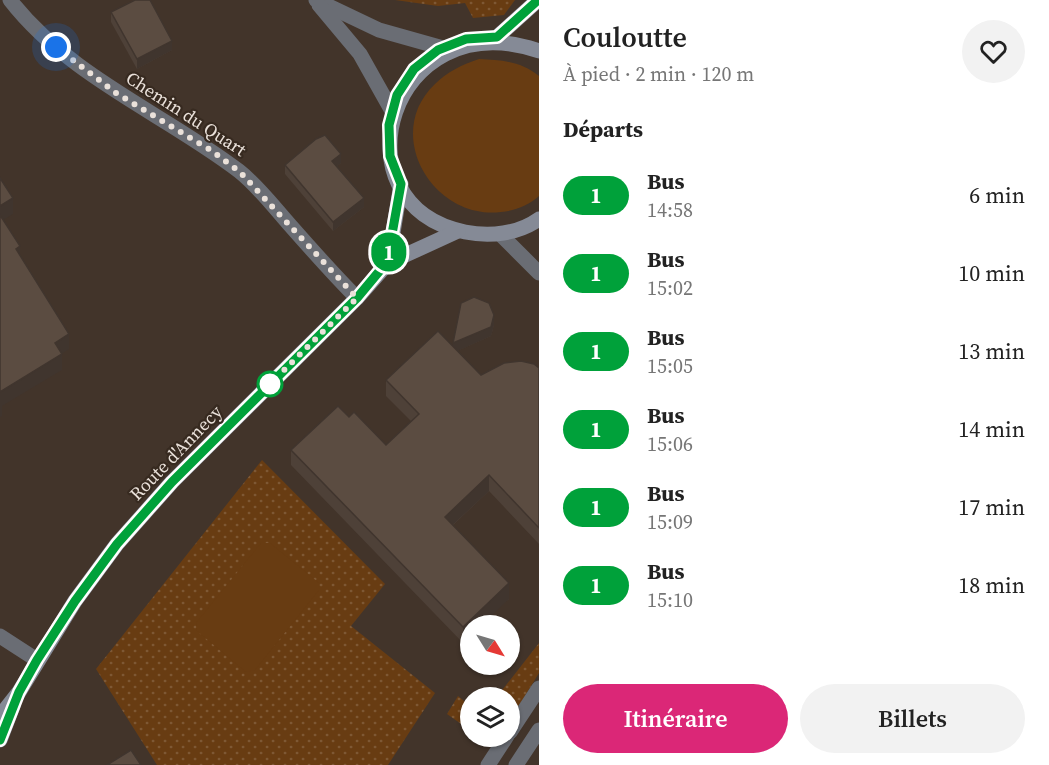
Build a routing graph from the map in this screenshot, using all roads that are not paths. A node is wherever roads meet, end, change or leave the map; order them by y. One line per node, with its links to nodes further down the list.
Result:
1 (10, 0): 14 (street, Chemin du Quart)
2 (315, 0): 5 (street); 7 (street)
3 (538, 0): 4 (main road)
4 (497, 37): 5 (main road); 6 (main road)
5 (443, 48): 7 (main road)
6 (539, 51)
7 (393, 111): 8 (main road)
8 (401, 184): 10 (main road); 12 (main road)
9 (539, 219): 11 (main road)
10 (458, 231): 11 (main road); 12 (main road)
11 (500, 234): 13 (street)
12 (387, 262): 14 (main road, Route d'Annecy)
13 (539, 273)
14 (357, 298): 16 (main road, Route d'Annecy)
15 (0, 636): 16 (street)
16 (37, 660): 18 (main road, Route d'Annecy)
17 (539, 688): 20 (street)
18 (19, 692): 19 (main road, Route d'Annecy); 22 (main road, Route d'Annecy)
19 (0, 716)
20 (520, 717)
21 (539, 730): 25 (street)
22 (0, 740)
23 (500, 747): 24 (street)
24 (488, 765)
25 (516, 765)

